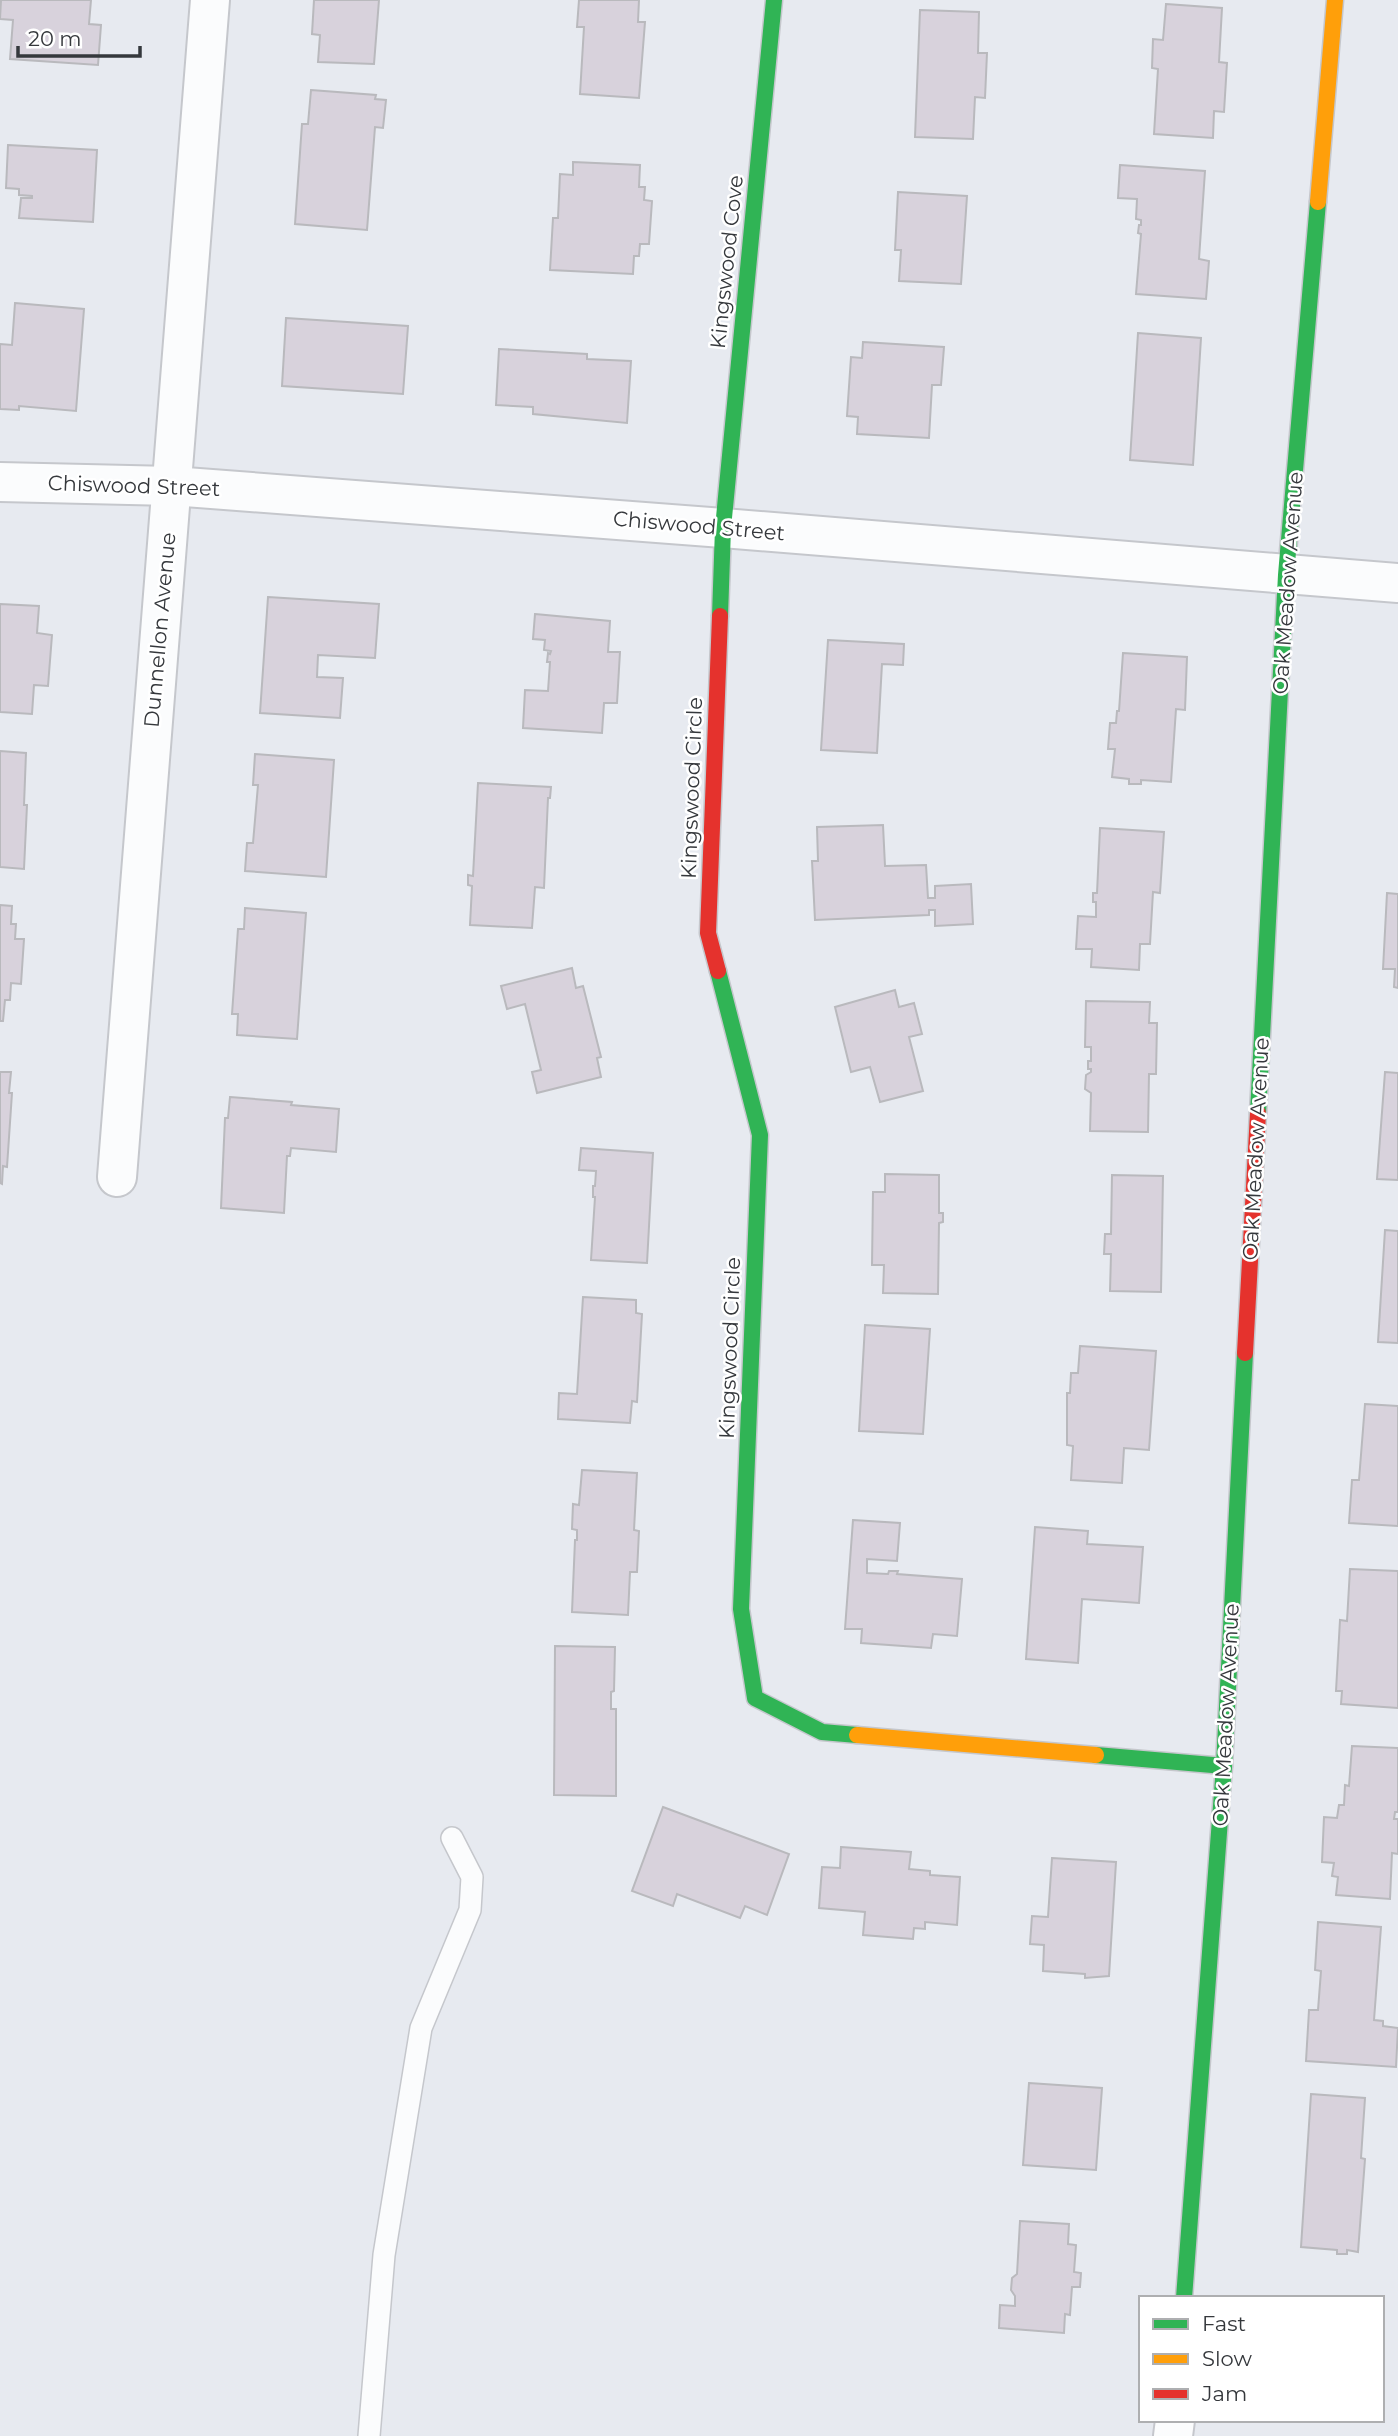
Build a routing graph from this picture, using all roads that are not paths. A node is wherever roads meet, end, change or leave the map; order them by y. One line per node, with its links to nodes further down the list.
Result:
1 (210, 0): 5 (street, Dunnellon Avenue)
2 (774, 0): 6 (street, Kingswood Cove)
3 (1335, 0): 7 (street, Oak Meadow Avenue)
4 (0, 482): 5 (street, Chiswood Street)
5 (172, 486): 6 (street, Chiswood Street); 9 (street, Dunnellon Avenue)
6 (723, 528): 7 (street, Chiswood Street); 10 (street, Kingswood Circle)
7 (1286, 576): 8 (street, Chiswood Street); 10 (street, Oak Meadow Avenue)
8 (1398, 583)
9 (117, 1177)
10 (1224, 1766): 12 (street, Oak Meadow Avenue)
11 (452, 1838): 13 (lane)
12 (1184, 2296)
13 (369, 2436)

